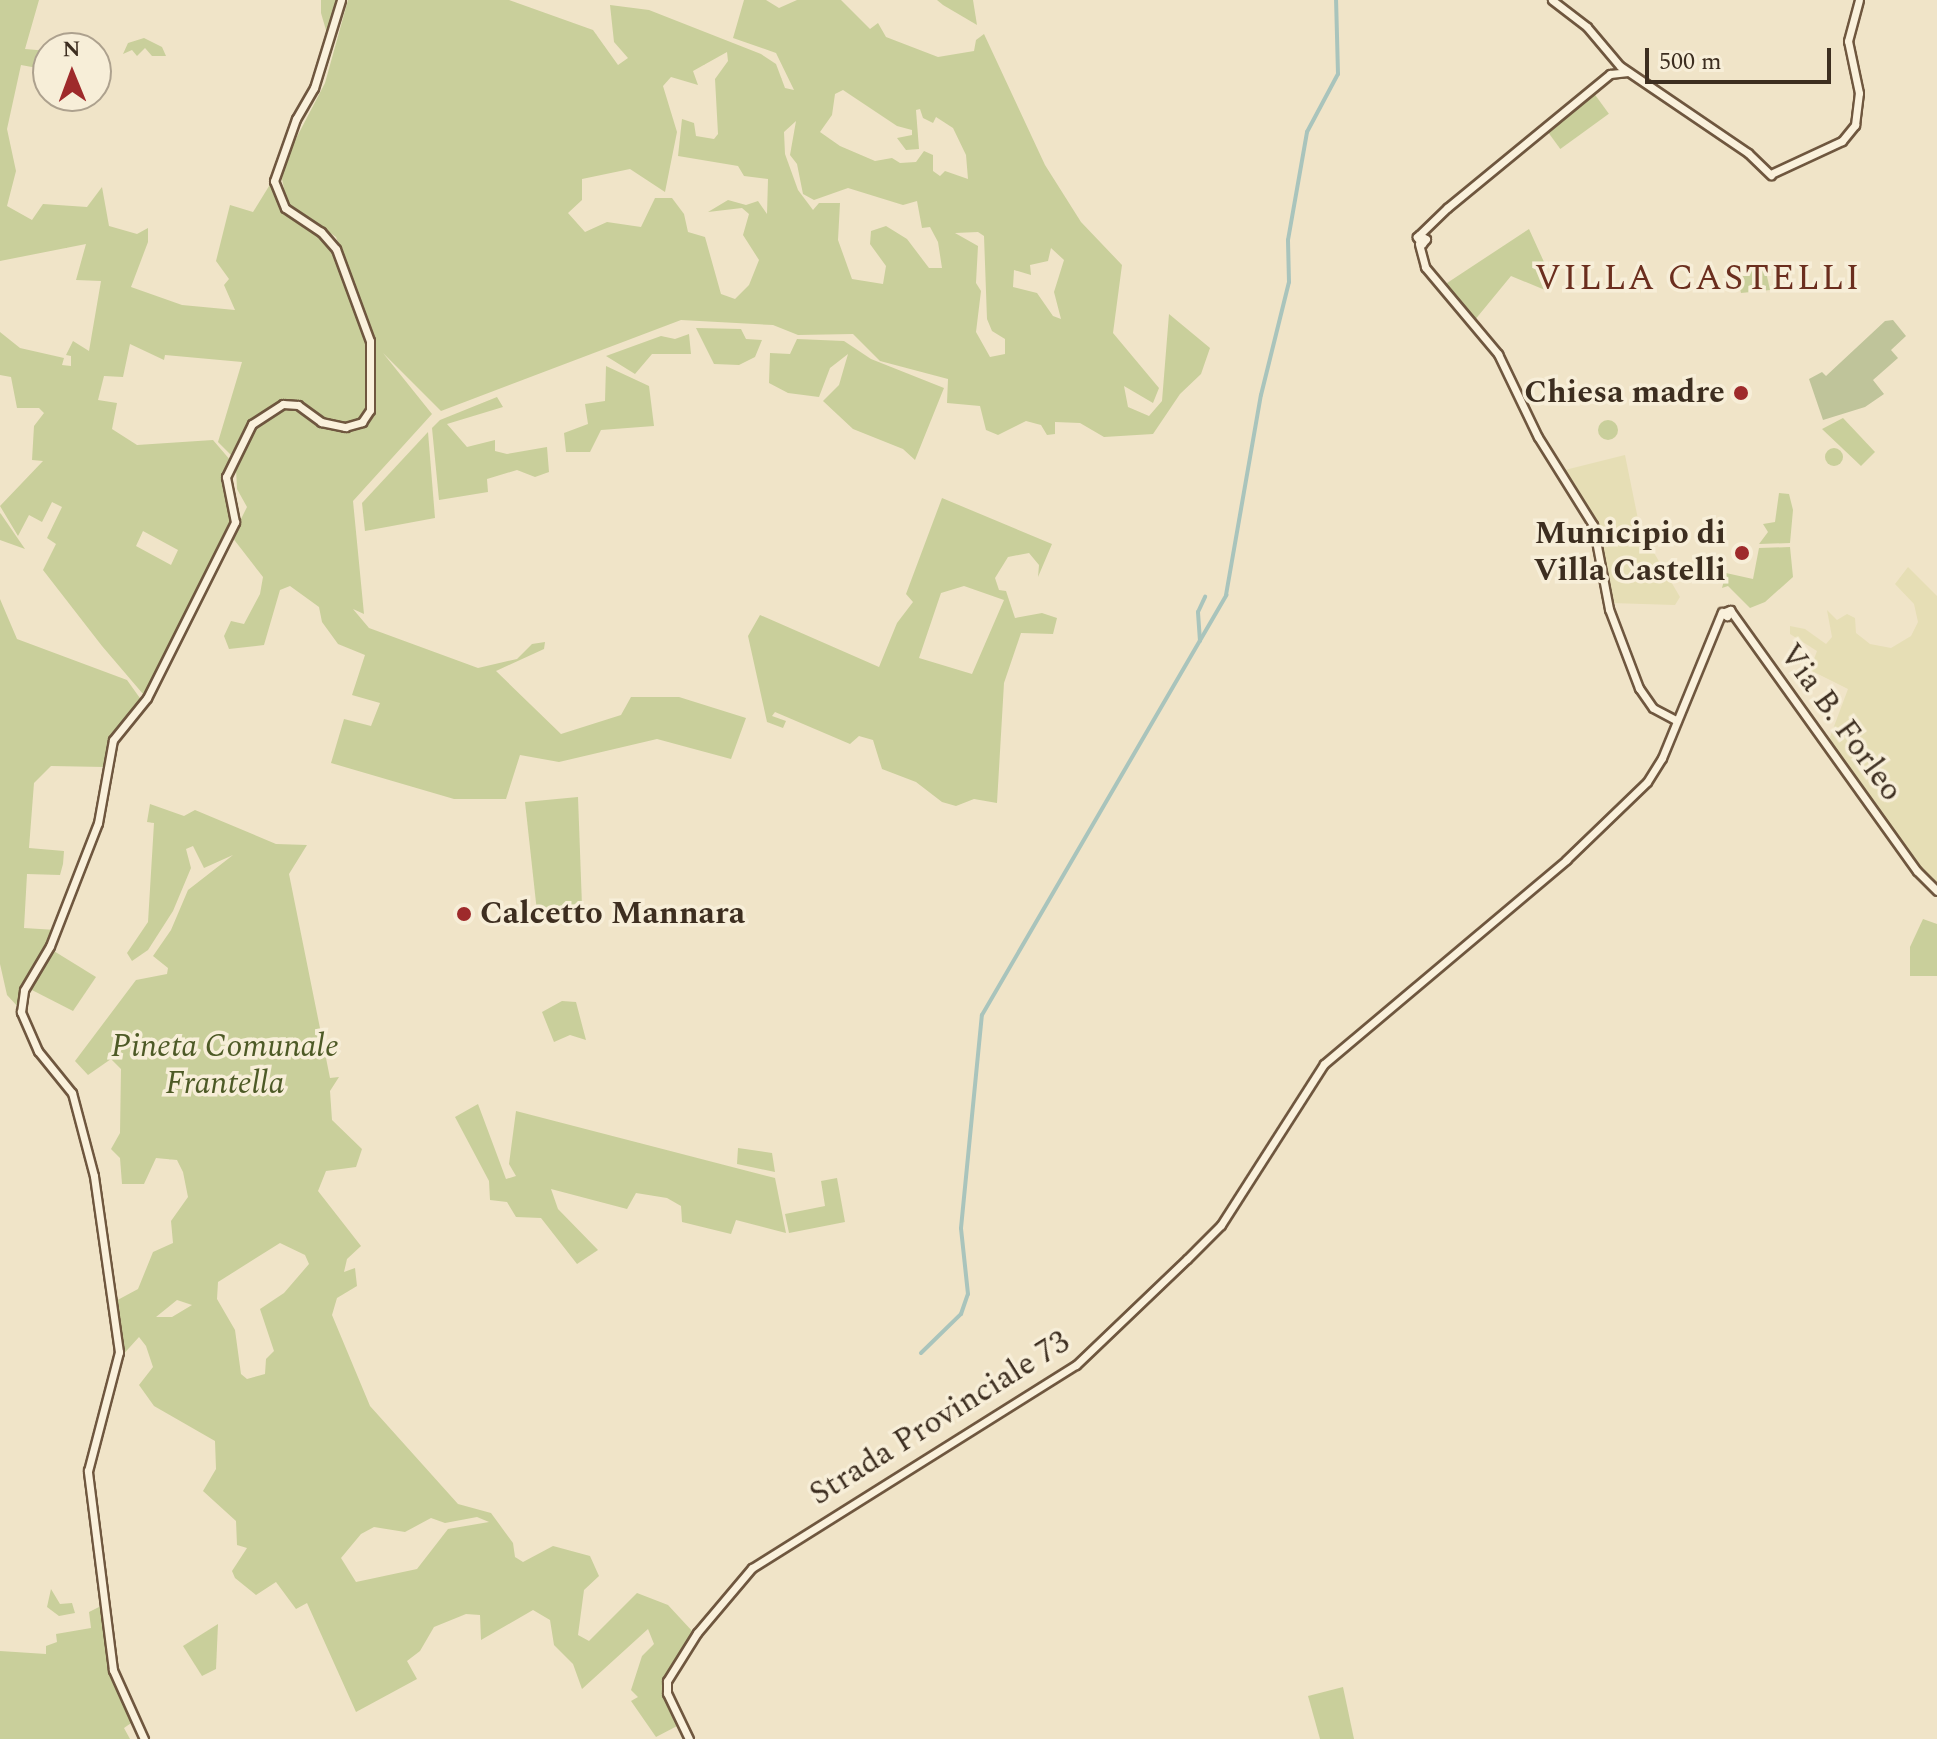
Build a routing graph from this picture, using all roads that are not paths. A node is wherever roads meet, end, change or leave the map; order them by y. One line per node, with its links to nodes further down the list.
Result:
1 (341, 0): 10 (main road)
2 (1552, 0): 4 (main road)
3 (1859, 0): 4 (main road)
4 (1614, 70): 6 (main road)
5 (1683, 706): 6 (main road); 7 (main road); 9 (main road, Via B. Forleo)
6 (1664, 715): 7 (main road); 8 (main road)
7 (1677, 721): 8 (main road)
8 (1671, 734): 11 (main road, Strada Provinciale 73)
9 (1937, 891)
10 (144, 1739)
11 (689, 1739)

